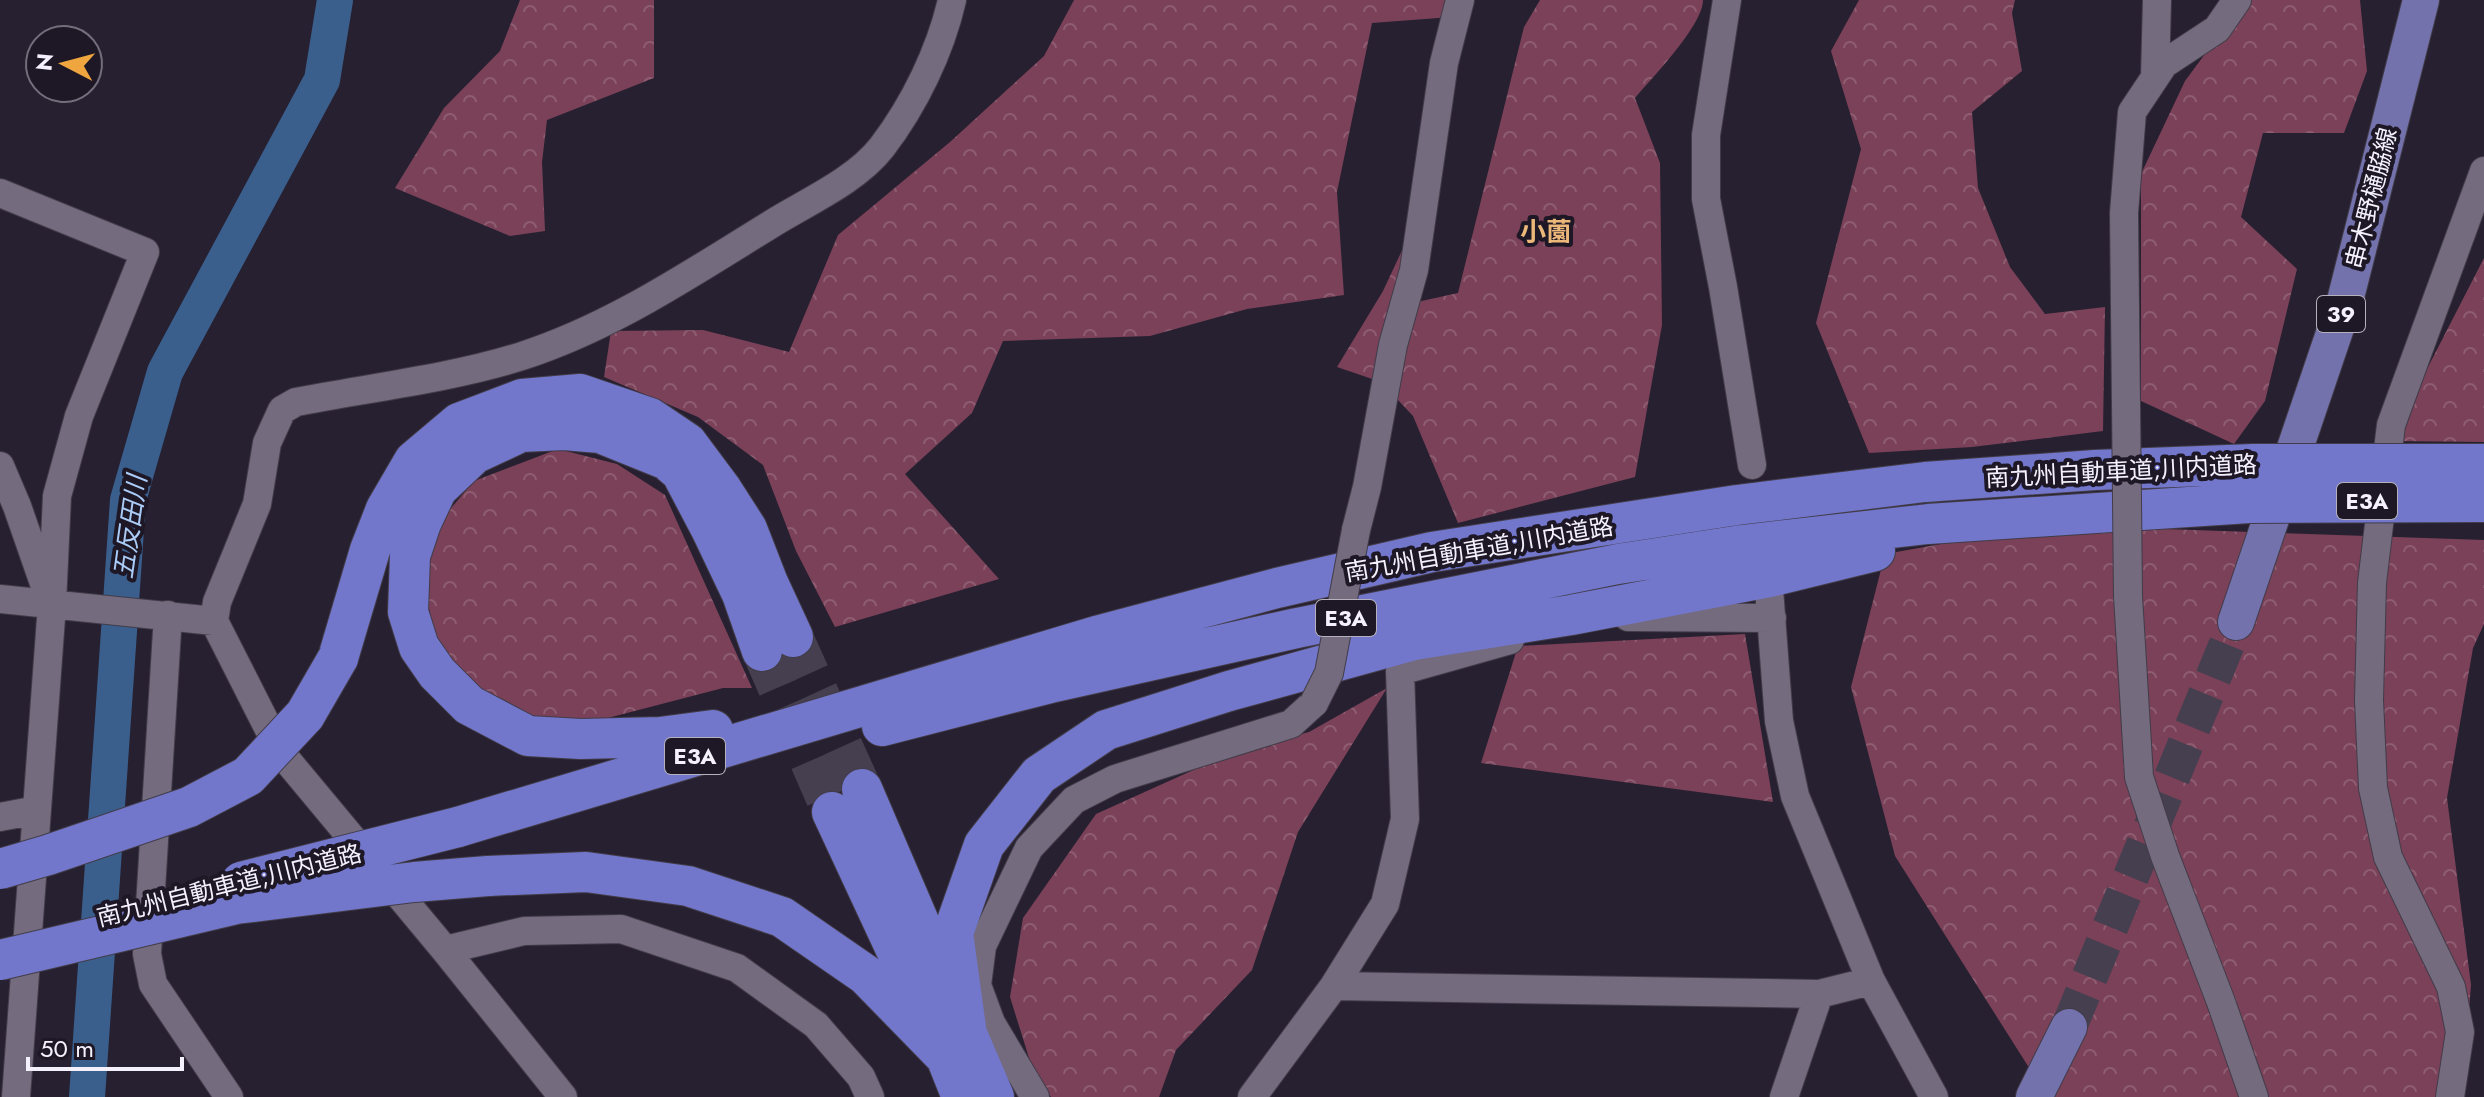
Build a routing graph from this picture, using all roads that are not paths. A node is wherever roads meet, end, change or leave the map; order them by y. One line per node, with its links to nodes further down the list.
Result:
1 (952, 0): 21 (street)
2 (1460, 0): 42 (street, bridge)
3 (1727, 0): 11 (street)
4 (2157, 0): 7 (street)
5 (2237, 0): 7 (street)
6 (2421, 0): 22 (main road, 串木野樋脇線 / 39)
7 (2155, 77): 47 (street, bridge)
8 (2484, 171): 48 (street)
9 (0, 193): 18 (street)
10 (2484, 464): 17 (highway, 南九州自動車道;川内道路 / E3A, bridge)
11 (1752, 465)
12 (0, 466): 18 (street)
13 (2484, 502): 14 (highway, 南九州自動車道;川内道路 / E3A, bridge)
14 (2023, 516): 26 (highway, 南九州自動車道;川内道路 / E3A); 35 (highway)
15 (1769, 589): 20 (street)
16 (0, 599): 18 (street)
17 (1237, 599): 26 (highway, 南九州自動車道;川内道路 / E3A); 27 (highway, bridge)
18 (57, 604): 19 (street); 24 (street)
19 (160, 613): 21 (street); 37 (street)
20 (1772, 618): 31 (street); 32 (street)
21 (214, 621): 29 (street)
22 (2236, 622)
23 (847, 800): 35 (highway)
24 (37, 810): 25 (street); 36 (street)
25 (0, 817)
26 (458, 827): 28 (highway, 南九州自動車道;川内道路 / E3A, bridge)
27 (0, 869)
28 (0, 943)
29 (445, 950): 38 (street); 39 (street)
30 (0, 960): 35 (highway, bridge)
31 (1871, 981): 33 (street); 45 (street)
32 (1334, 986): 33 (street); 43 (street)
33 (1819, 994): 44 (street)
34 (2069, 1027): 46 (main road)
35 (956, 1046): 40 (highway); 41 (highway)
36 (16, 1097)
37 (229, 1097)
38 (563, 1097)
39 (870, 1097)
40 (962, 1097)
41 (994, 1097)
42 (1035, 1097)
43 (1252, 1097)
44 (1784, 1097)
45 (1934, 1097)
46 (2034, 1097)
47 (2254, 1097)
48 (2450, 1097)

